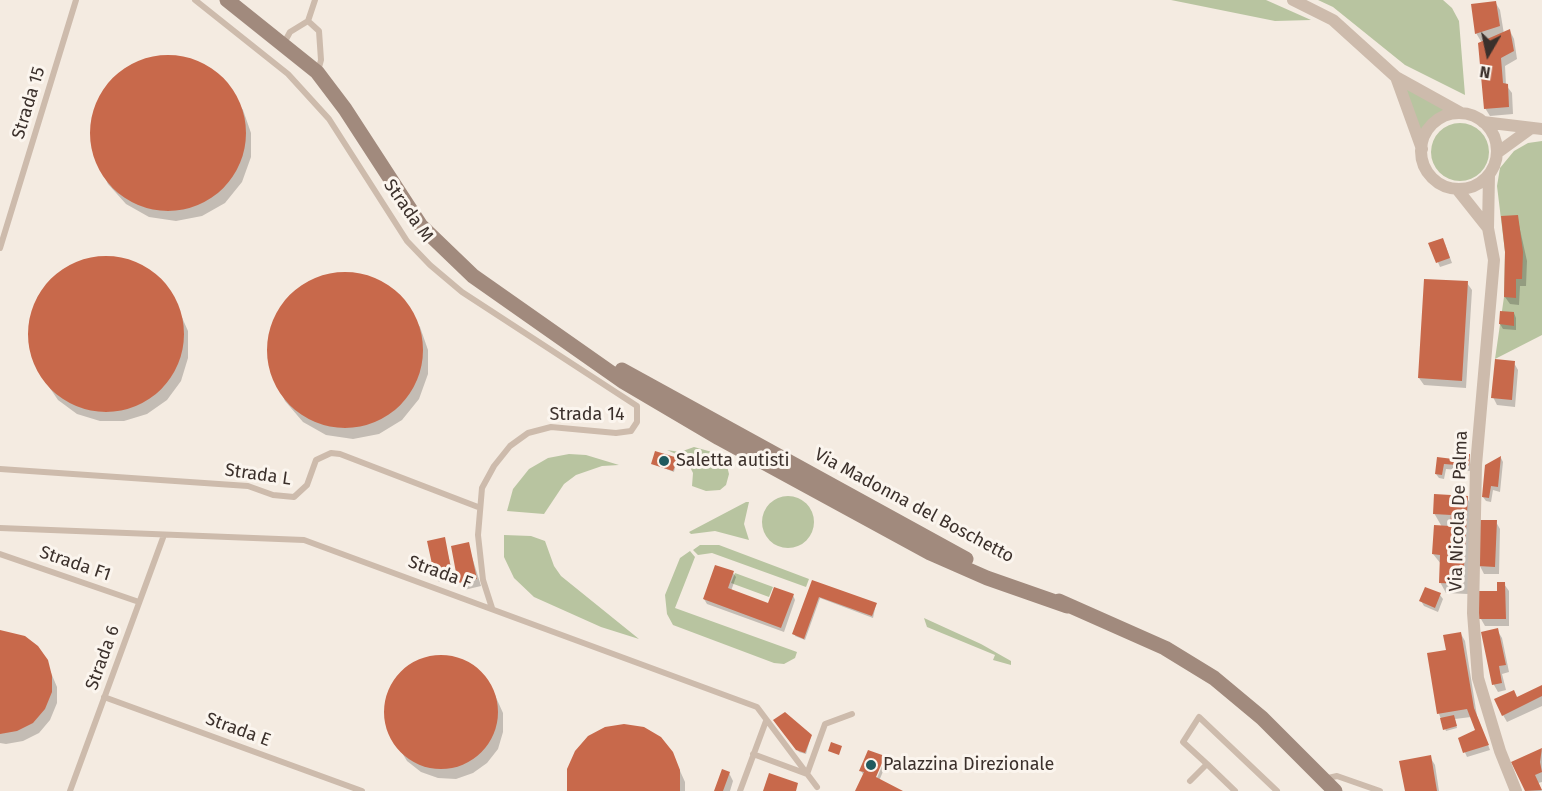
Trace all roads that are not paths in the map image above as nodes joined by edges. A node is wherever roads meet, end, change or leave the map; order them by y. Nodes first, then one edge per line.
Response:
1 (76, 0) edge
2 (195, 0) edge
3 (227, 0) edge
4 (315, 0) edge
5 (1293, 0) edge
6 (308, 21) junction
7 (284, 43) junction
8 (317, 72) junction
9 (1396, 77) junction
10 (1461, 113) junction
11 (1483, 122) junction
12 (1536, 129) edge
13 (1422, 149) junction
14 (1497, 153) junction
15 (1489, 175) junction
16 (1457, 189) junction
17 (1488, 228) junction
18 (0, 248) edge
19 (631, 400) joint
20 (0, 469) edge
21 (478, 507) junction
22 (0, 528) edge
23 (164, 535) junction
24 (0, 554) edge
25 (140, 602) junction
26 (492, 608) junction
27 (104, 697) junction
28 (852, 714) dead end
29 (766, 721) junction
30 (753, 754) junction
31 (1207, 764) junction
32 (807, 774) junction
33 (1323, 779) junction
34 (1190, 781) dead end
35 (336, 782) junction
36 (817, 787) dead end
37 (70, 791) edge
38 (333, 791) edge
39 (362, 791) edge
40 (740, 791) edge
41 (1235, 791) edge
42 (1277, 791) edge
43 (1335, 791) edge
44 (1380, 791) edge
45 (1516, 791) edge

1 - 18 lane, Strada 15
2 - 19 lane, Strada M
3 - 7 main road, Via Madonna del Boschetto
4 - 6 lane
5 - 9 street
6 - 7 lane
6 - 8 lane
7 - 8 main road, Via Madonna del Boschetto
8 - 33 main road, Via Madonna del Boschetto
9 - 10 street
9 - 13 street
10 - 11 street
10 - 13 street
11 - 12 street
11 - 14 street
12 - 14 street
13 - 16 street
14 - 15 street
15 - 16 street
15 - 17 street, Via Nicola De Palma
16 - 17 street, Via Nicola De Palma
17 - 45 street, Via Nicola De Palma
19 - 21 lane, Strada 14
20 - 21 lane, Strada L
21 - 26 lane
22 - 23 lane, Strada F
23 - 25 lane, Strada 6
23 - 26 lane, Strada F
24 - 25 lane, Strada F1
25 - 27 lane, Strada 6
26 - 29 lane, Strada F
27 - 35 lane, Strada E
27 - 37 lane, Strada 6
28 - 32 lane
29 - 30 lane
29 - 32 lane, Strada F
30 - 32 lane
30 - 40 lane
31 - 34 lane
31 - 41 lane
31 - 42 lane
32 - 36 lane, Strada F
33 - 43 main road, Via Madonna del Boschetto
33 - 44 lane
35 - 38 lane
35 - 39 lane, Strada E

